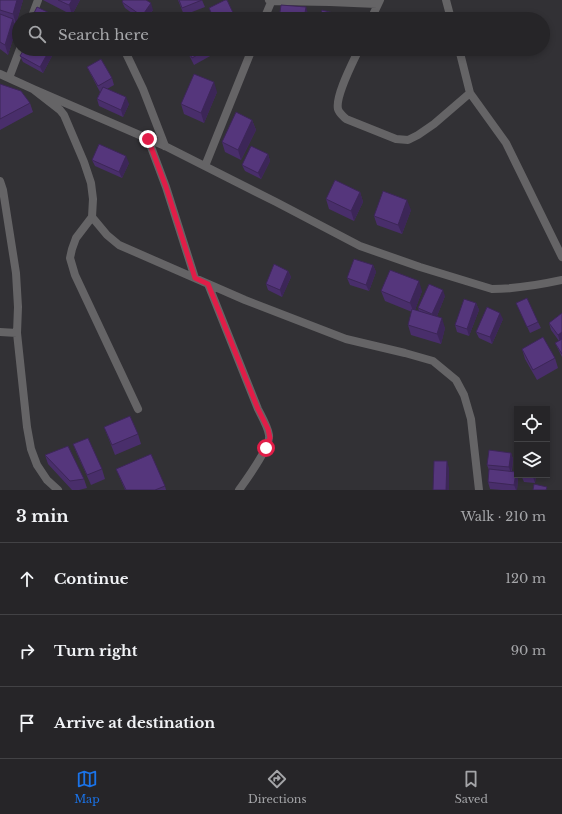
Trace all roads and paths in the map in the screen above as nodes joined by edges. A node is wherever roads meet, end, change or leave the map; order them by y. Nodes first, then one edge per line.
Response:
1 (38, 0) edge
2 (271, 0) edge
3 (446, 0) edge
4 (378, 2) edge
5 (34, 12) edge
6 (267, 12) edge
7 (374, 12) edge
8 (449, 12) edge
9 (15, 56) edge
10 (127, 56) edge
11 (249, 56) edge
12 (356, 56) edge
13 (461, 56) edge
14 (3, 75) edge
15 (33, 89) junction
16 (470, 93) junction
17 (148, 139) junction
18 (165, 146) junction
19 (205, 166) junction
20 (0, 181) edge
21 (92, 217) junction
22 (562, 257) edge
23 (195, 278) junction
24 (562, 280) edge
25 (208, 284) junction
26 (0, 332) edge
27 (17, 333) junction
28 (138, 409) dead end
29 (57, 490) edge
30 (239, 490) edge
31 (479, 490) edge

1 - 5 street
2 - 4 street
2 - 6 street
3 - 8 street
4 - 7 street
9 - 14 street
10 - 18 street
11 - 19 street
12 - 16 street
13 - 16 street
14 - 15 street
15 - 17 street
15 - 21 street
16 - 22 street
17 - 18 street
17 - 23 street
18 - 19 street
19 - 24 street
20 - 27 street
21 - 23 street
21 - 28 street
23 - 25 street
25 - 30 street
25 - 31 street
26 - 27 street
27 - 29 street

